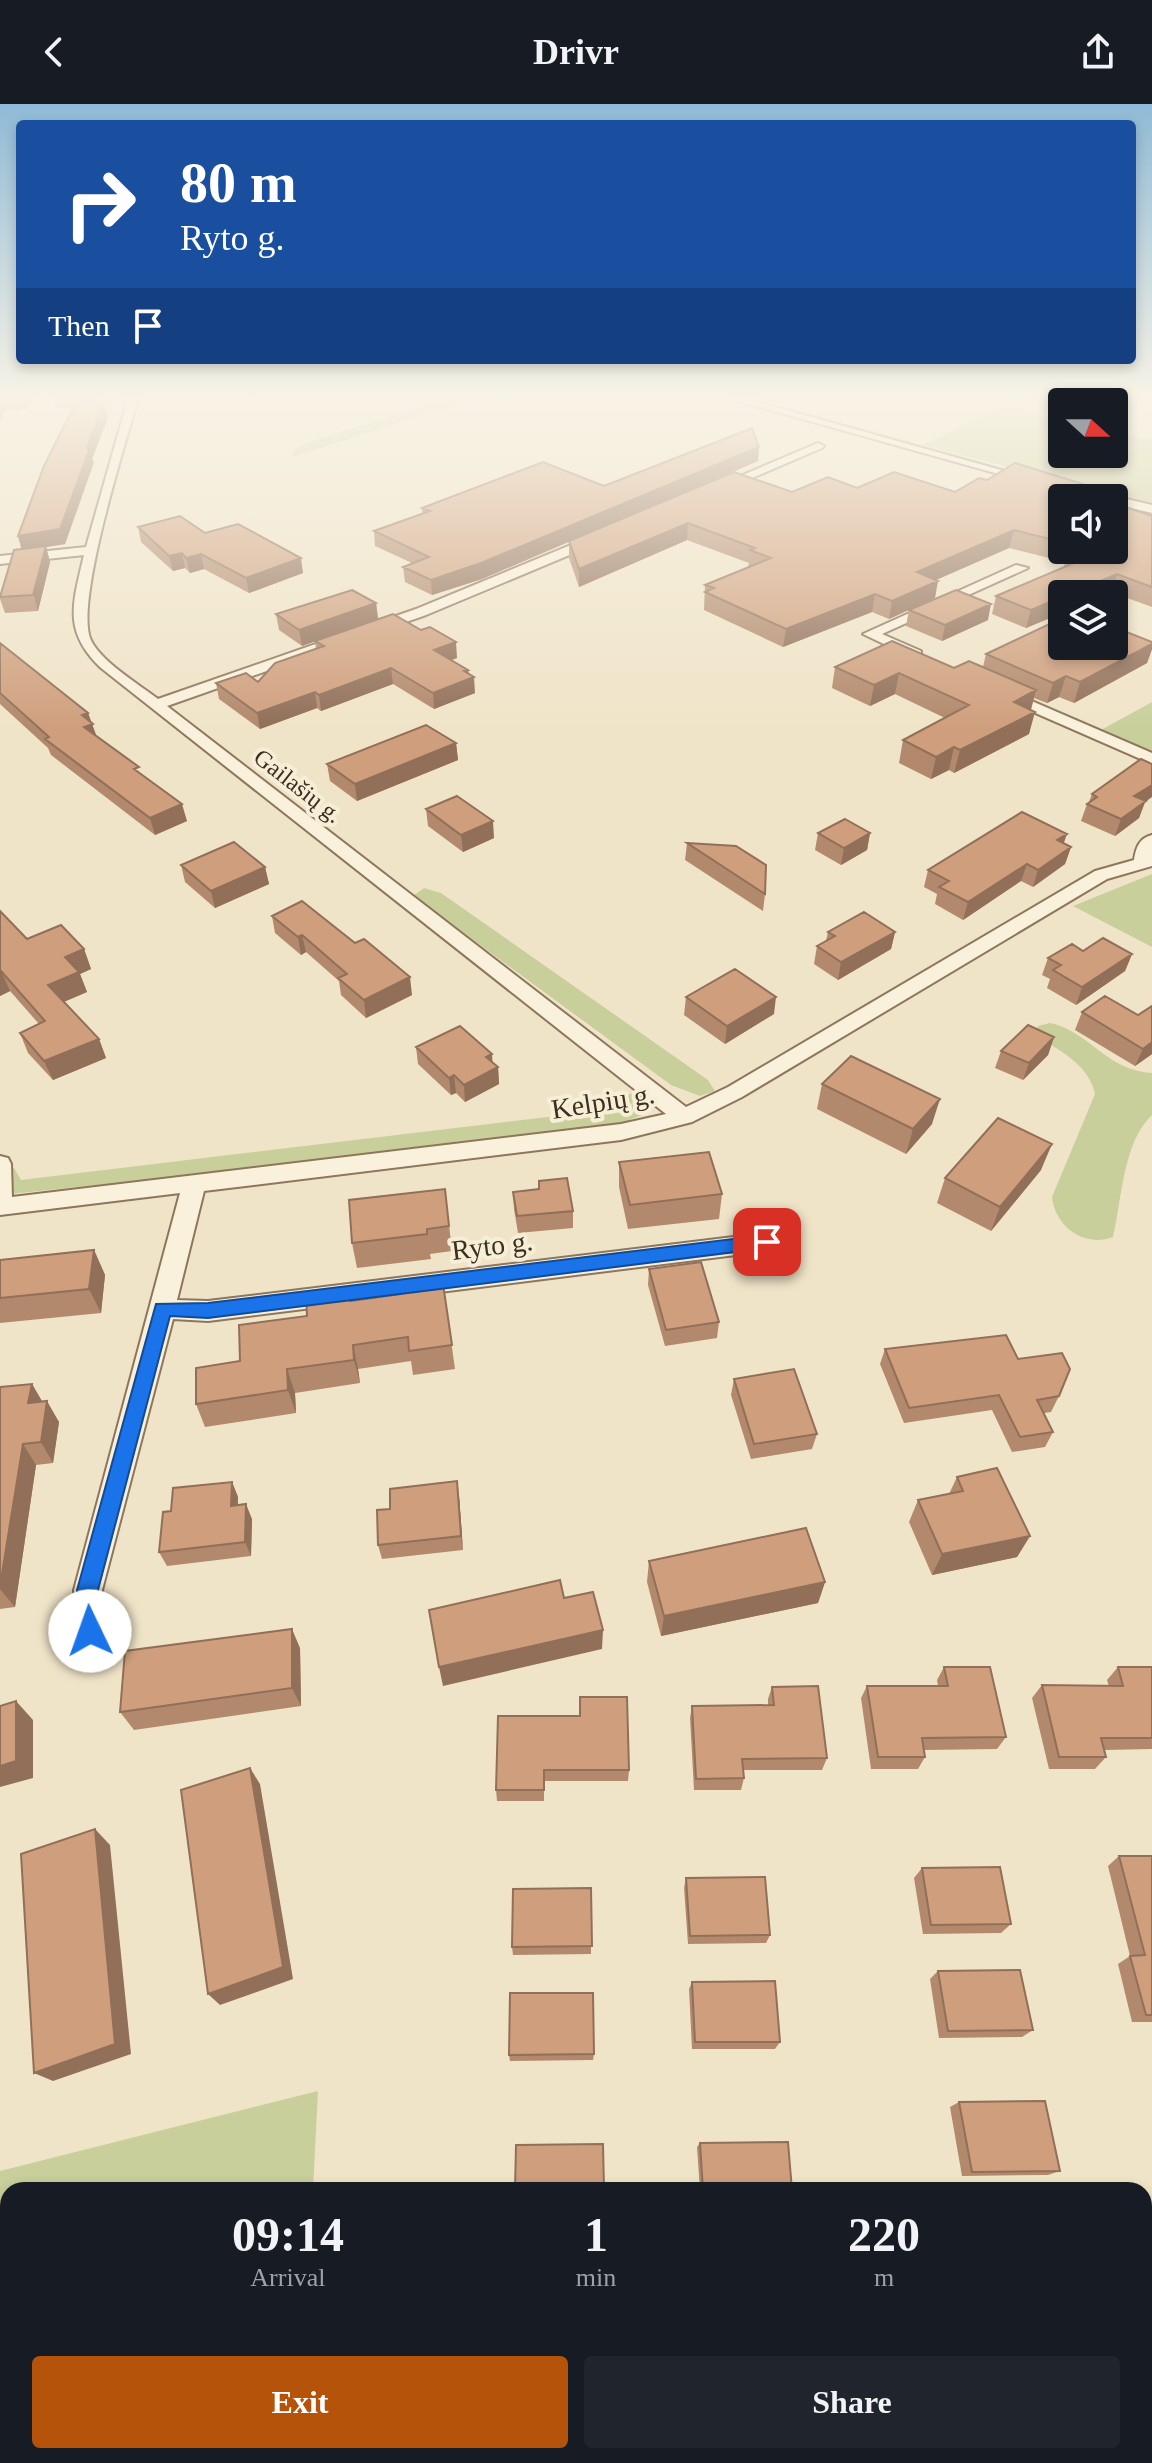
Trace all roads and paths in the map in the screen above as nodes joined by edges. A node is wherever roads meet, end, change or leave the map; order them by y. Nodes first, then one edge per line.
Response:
1 (103, 509) edge
2 (612, 532) edge
3 (92, 550) junction
4 (0, 560) edge
5 (1021, 568) dead end
6 (927, 659) edge
7 (995, 690) edge
8 (156, 705) junction
9 (1152, 759) edge
10 (1152, 840) edge
11 (1148, 861) edge
12 (684, 1117) junction
13 (0, 1164) edge
14 (194, 1184) junction
15 (1, 1207) edge
16 (767, 1242) dead end
17 (163, 1309) junction
18 (90, 1631) dead end

1 - 3 street, Gailašių g.
2 - 8 street
3 - 4 street
3 - 8 street, Gailašių g.
5 - 6 street
7 - 9 street
8 - 12 street, Gailašių g.
10 - 11 street
11 - 12 street, Kelpių g.
12 - 14 street, Kelpių g.
13 - 15 street
14 - 15 street, Kelpių g.
14 - 17 street
16 - 17 street, Ryto g.
17 - 18 street

